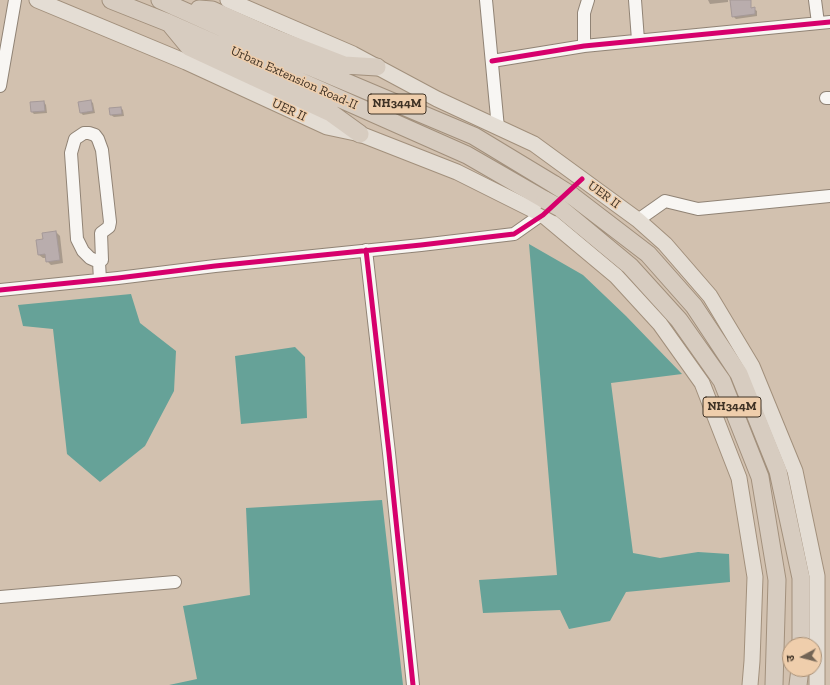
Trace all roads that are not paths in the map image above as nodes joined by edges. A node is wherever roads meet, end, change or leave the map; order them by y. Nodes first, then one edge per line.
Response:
1 (15, 0) edge
2 (37, 0) edge
3 (111, 0) edge
4 (228, 0) edge
5 (486, 0) edge
6 (588, 0) edge
7 (635, 0) edge
8 (816, 0) edge
9 (167, 3) edge
10 (169, 23) junction
11 (824, 23) edge
12 (638, 40) junction
13 (584, 46) junction
14 (492, 61) junction
15 (377, 67) junction
16 (0, 86) edge
17 (498, 128) junction
18 (360, 134) junction
19 (582, 179) junction
20 (565, 191) junction
21 (830, 196) edge
22 (550, 207) junction
23 (638, 220) junction
24 (366, 250) junction
25 (99, 262) junction
26 (100, 280) junction
27 (0, 290) edge
28 (175, 582) dead end
29 (0, 597) edge
30 (801, 637) edge
31 (413, 685) edge
32 (750, 685) edge
33 (774, 685) edge
34 (817, 685) edge

1 - 16 street
2 - 18 main road, UER II
3 - 10 highway, Urban Extension Road-II / NH344M
4 - 15 main road, UER II
5 - 14 street
6 - 13 street
7 - 12 street
8 - 11 street
9 - 15 highway
9 - 20 highway, Urban Extension Road-II / NH344M
10 - 18 highway
10 - 22 highway, Urban Extension Road-II / NH344M
11 - 12 street
12 - 13 street
13 - 14 street
14 - 17 street
15 - 17 main road, UER II
17 - 19 main road, UER II
18 - 22 main road, UER II
19 - 20 street
19 - 23 main road, UER II
20 - 22 street
20 - 30 highway, Urban Extension Road-II / NH344M
21 - 23 street
22 - 24 street
22 - 32 main road, UER II
22 - 33 highway, Urban Extension Road-II / NH344M
23 - 34 main road, UER II
24 - 26 street
24 - 31 street
25 - 25 street
25 - 26 street
26 - 27 street
28 - 29 street

